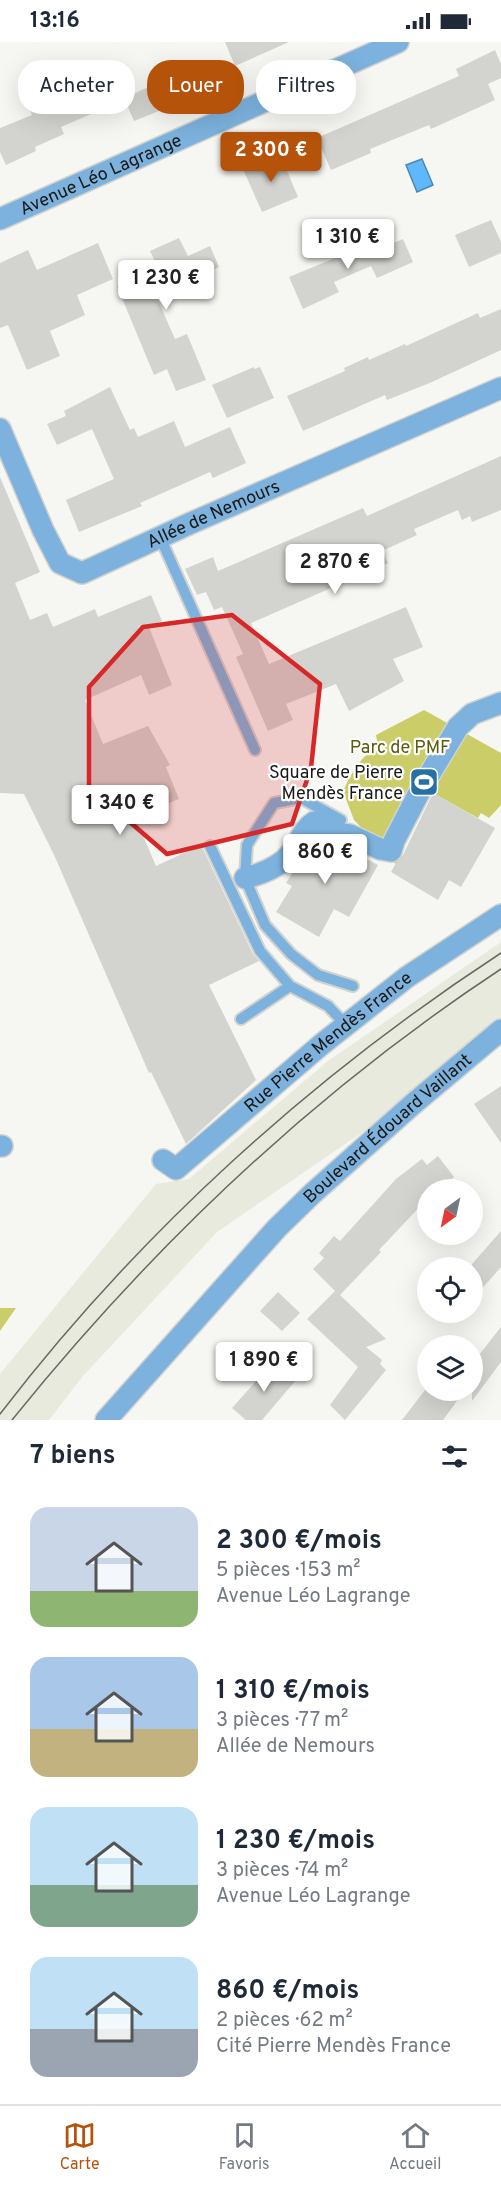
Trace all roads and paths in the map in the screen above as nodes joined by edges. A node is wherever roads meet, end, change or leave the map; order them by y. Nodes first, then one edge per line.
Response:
1 (398, 42) edge
2 (0, 219) edge
3 (501, 388) edge
4 (0, 429) edge
5 (160, 537) junction
6 (501, 703) edge
7 (255, 750) dead end
8 (341, 820) dead end
9 (210, 846) dead end
10 (245, 878) junction
11 (501, 915) edge
12 (290, 986) junction
13 (353, 986) dead end
14 (241, 1019) dead end
15 (346, 1025) junction
16 (501, 1030) edge
17 (163, 1160) dead end
18 (106, 1420) edge

1 - 2 street, Avenue Léo Lagrange
3 - 5 street, Allée de Nemours
4 - 5 street, Allée de Nemours
5 - 7 lane
6 - 10 street
8 - 10 lane
9 - 12 lane
10 - 13 lane
11 - 15 street, Rue Pierre Mendès France
12 - 14 lane
12 - 15 lane
15 - 17 street, Rue Pierre Mendès France
16 - 18 street, Boulevard Édouard Vaillant

